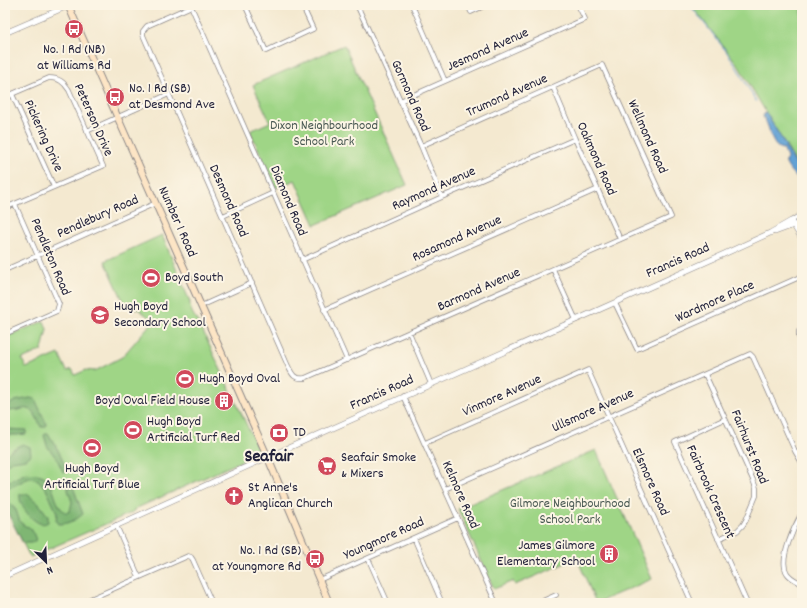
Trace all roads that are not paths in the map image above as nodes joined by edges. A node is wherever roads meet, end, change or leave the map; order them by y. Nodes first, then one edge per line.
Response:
1 (69, 5) edge
2 (245, 5) edge
3 (302, 5) edge
4 (357, 5) edge
5 (412, 5) edge
6 (468, 5) edge
7 (486, 5) edge
8 (578, 5) edge
9 (192, 6) edge
10 (5, 33) edge
11 (602, 65) joint
12 (445, 81) junction
13 (553, 87) junction
14 (12, 94) junction
15 (169, 94) junction
16 (5, 97) edge
17 (400, 101) junction
18 (118, 116) junction
19 (87, 130) junction
20 (575, 139) junction
21 (421, 146) junction
22 (54, 187) junction
23 (598, 189) junction
24 (273, 193) junction
25 (442, 197) junction
26 (156, 203) junction
27 (15, 204) junction
28 (5, 208) edge
29 (802, 214) edge
30 (223, 216) junction
31 (671, 217) joint
32 (802, 222) edge
33 (793, 223) junction
34 (620, 239) junction
35 (802, 239) edge
36 (39, 256) junction
37 (302, 260) junction
38 (553, 269) junction
39 (5, 270) edge
40 (802, 276) edge
41 (252, 283) junction
42 (615, 303) junction
43 (201, 306) junction
44 (324, 310) junction
45 (576, 320) junction
46 (802, 330) edge
47 (409, 332) junction
48 (5, 334) edge
49 (802, 344) edge
50 (347, 360) junction
51 (588, 370) joint
52 (705, 374) junction
53 (296, 378) joint
54 (431, 384) junction
55 (403, 396) junction
56 (609, 416) junction
57 (726, 419) junction
58 (425, 443) junction
59 (268, 456) junction
60 (802, 463) edge
61 (445, 489) junction
62 (802, 513) edge
63 (458, 518) junction
64 (116, 525) junction
65 (414, 538) junction
66 (718, 539) junction
67 (368, 558) junction
68 (5, 575) edge
69 (139, 577) junction
70 (319, 580) junction
71 (802, 584) edge
72 (556, 595) dead end
73 (81, 603) edge
74 (212, 603) edge
75 (329, 603) edge
76 (388, 603) edge
77 (442, 603) edge
78 (496, 603) edge
79 (538, 603) edge
80 (692, 603) edge
81 (747, 603) edge

1 - 10 street
1 - 18 main road, Number 1 Road
2 - 3 street
4 - 17 street, Gormond Road
5 - 12 street
6 - 7 street
8 - 12 street, Jesmond Avenue
9 - 15 street, Desmond Road
9 - 24 street, Diamond Road
11 - 13 street, Trumond Avenue
11 - 31 street, Wellmond Road
12 - 17 street, Jesmond Avenue
13 - 20 street, Oakmond Road
13 - 21 street, Trumond Avenue
14 - 16 street
14 - 19 street, Peterson Drive
14 - 22 street, Pickering Drive
15 - 18 street
15 - 30 street, Desmond Road
17 - 21 street, Gormond Road
18 - 19 street
18 - 26 main road, Number 1 Road
19 - 22 street, Peterson Drive
20 - 23 street, Oakmond Road
20 - 25 street, Raymond Avenue
21 - 25 street, Gormond Road
22 - 27 street, Peterson Drive
23 - 34 street, Oakmond Road
23 - 44 street, Rosamond Avenue
24 - 30 street
24 - 37 street, Diamond Road
25 - 37 street, Raymond Avenue
26 - 36 street, Pendlebury Road
26 - 43 main road, Number 1 Road
27 - 28 street, Peterson Drive
27 - 36 street, Pendleton Road
29 - 33 street, Francis Road
30 - 41 street, Desmond Road
31 - 34 street, Barmond Avenue
32 - 33 street, Francis Road
33 - 35 street
33 - 42 street, Francis Road
34 - 38 street, Barmond Avenue
36 - 39 street, Pendlebury Road
36 - 48 street, Pendleton Road
37 - 44 street, Diamond Road
38 - 45 street
38 - 47 street, Barmond Avenue
40 - 42 street, Wardmore Place
41 - 43 street
41 - 53 street, Desmond Road
42 - 45 street, Francis Road
43 - 59 main road, Number 1 Road
44 - 50 street, Diamond Road
45 - 54 street, Francis Road
46 - 49 street
47 - 50 street, Barmond Avenue
47 - 54 street
50 - 53 street, Barmond Avenue
51 - 56 street, Elsmore Road
51 - 58 street, Vinmore Avenue
52 - 56 street, Ullsmore Avenue
52 - 57 street, Fairhurst Road
52 - 60 street, Ullsmore Avenue
54 - 55 street, Francis Road
55 - 58 street, Kelmore Road
55 - 59 street, Francis Road
56 - 61 street, Ullsmore Avenue
56 - 80 street, Elsmore Road
57 - 66 street, Fairhurst Road
57 - 66 street, Fairbrook Crescent
58 - 61 street, Kelmore Road
59 - 64 street, Francis Road
59 - 70 main road, Number 1 Road
61 - 63 street, Kelmore Road
62 - 71 street
63 - 65 street, Youngmore Road
63 - 78 street, Kelmore Road
64 - 68 street, Francis Road
64 - 69 street
65 - 67 street, Youngmore Road
65 - 77 street
66 - 81 street, Fairbrook Crescent
67 - 70 street, Youngmore Road
67 - 76 street
69 - 73 street
69 - 74 street
70 - 75 main road, Number 1 Road
72 - 79 street

